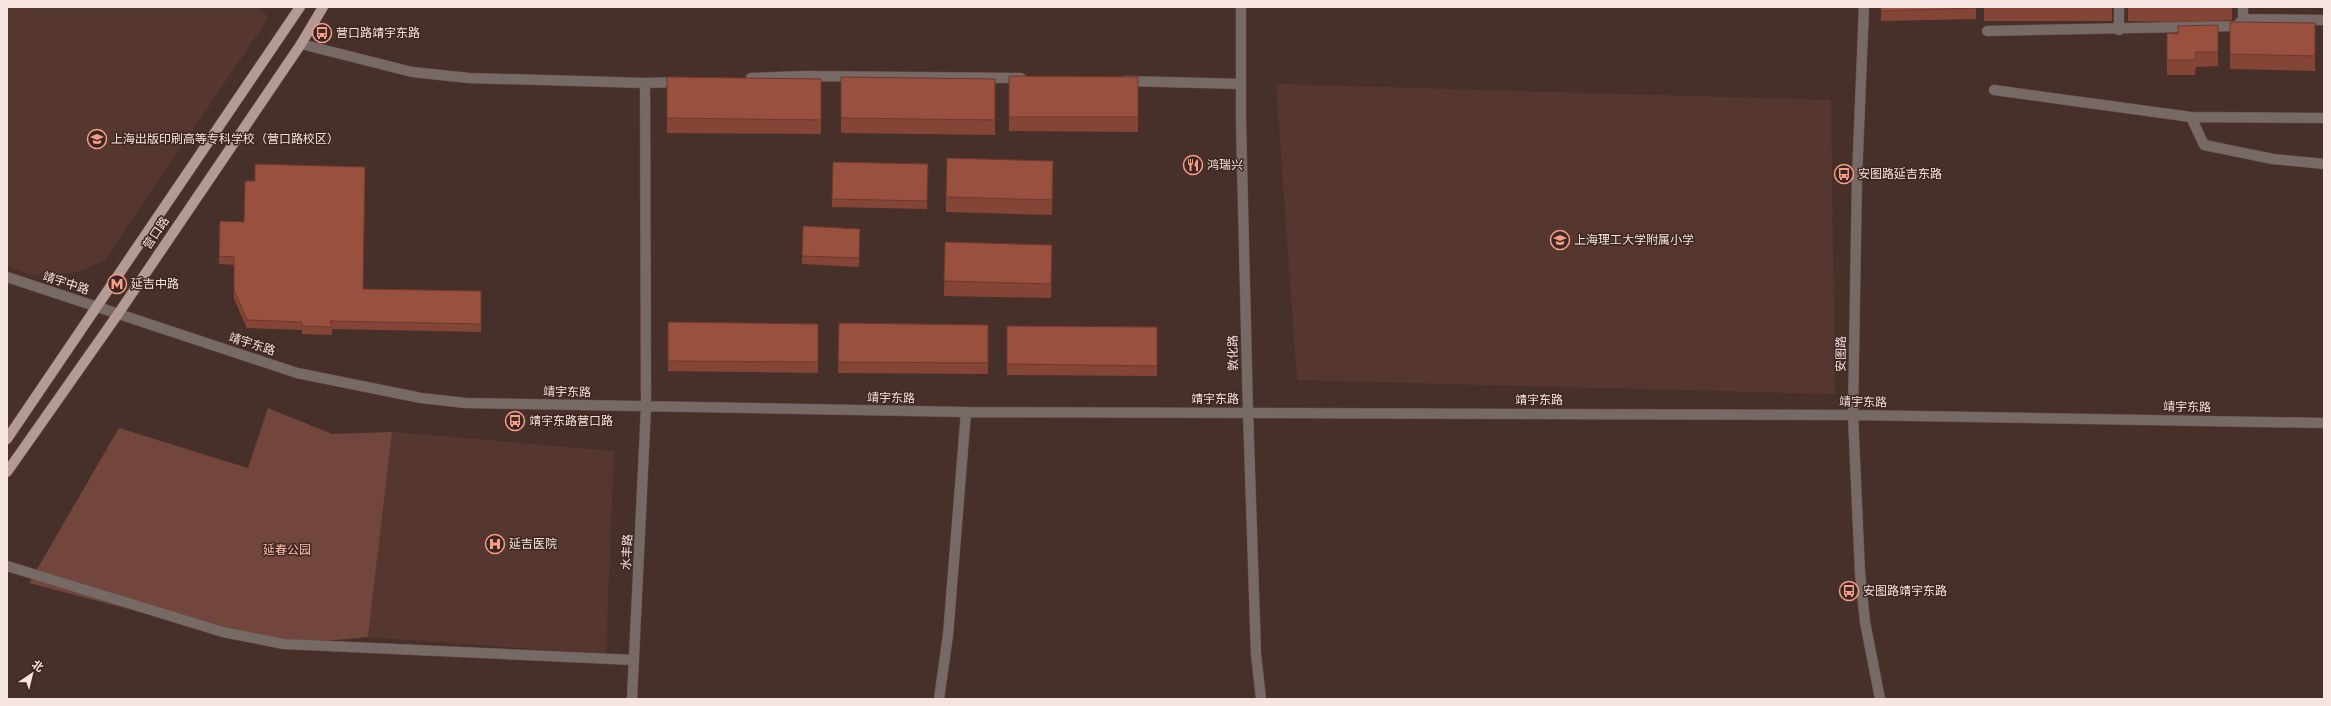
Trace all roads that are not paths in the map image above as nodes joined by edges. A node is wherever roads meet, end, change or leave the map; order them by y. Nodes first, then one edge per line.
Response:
1 (300, 7) edge
2 (323, 7) edge
3 (1241, 7) edge
4 (1864, 7) edge
5 (2119, 7) edge
6 (2243, 7) edge
7 (2243, 19) junction
8 (2324, 20) edge
9 (2119, 30) junction
10 (1987, 31) dead end
11 (301, 44) junction
12 (738, 79) edge
13 (1031, 79) edge
14 (691, 81) edge
15 (1116, 81) edge
16 (645, 83) junction
17 (1241, 84) junction
18 (1994, 90) dead end
19 (2191, 117) junction
20 (2324, 118) edge
21 (2324, 164) edge
22 (7, 277) edge
23 (97, 306) junction
24 (118, 314) junction
25 (646, 407) junction
26 (966, 412) junction
27 (1248, 412) junction
28 (1853, 415) junction
29 (2324, 423) edge
30 (7, 439) edge
31 (7, 472) edge
32 (7, 566) edge
33 (634, 660) junction
34 (632, 699) edge
35 (939, 699) edge
36 (1261, 699) edge
37 (1880, 699) edge

1 - 23 main road, 营口路
2 - 11 main road, 营口路
3 - 17 street, 敦化路
4 - 28 street, 安图路
5 - 9 street
6 - 7 street
7 - 8 street
7 - 9 street
9 - 10 street
11 - 16 street
11 - 24 main road, 营口路
12 - 13 street
14 - 16 street
15 - 17 street
16 - 25 street, 水丰路
17 - 27 street, 敦化路
18 - 19 street
19 - 20 street
19 - 21 street
22 - 23 street, 靖宇中路
23 - 24 street, 靖宇中路
23 - 30 main road, 营口路
24 - 25 street, 靖宇东路
24 - 31 main road, 营口路
25 - 26 street, 靖宇东路
25 - 33 street, 水丰路
26 - 27 street, 靖宇东路
26 - 35 street
27 - 28 street, 靖宇东路
27 - 36 street, 敦化路
28 - 29 street, 靖宇东路
28 - 37 street, 安图路
32 - 33 street
33 - 34 street, 水丰路

